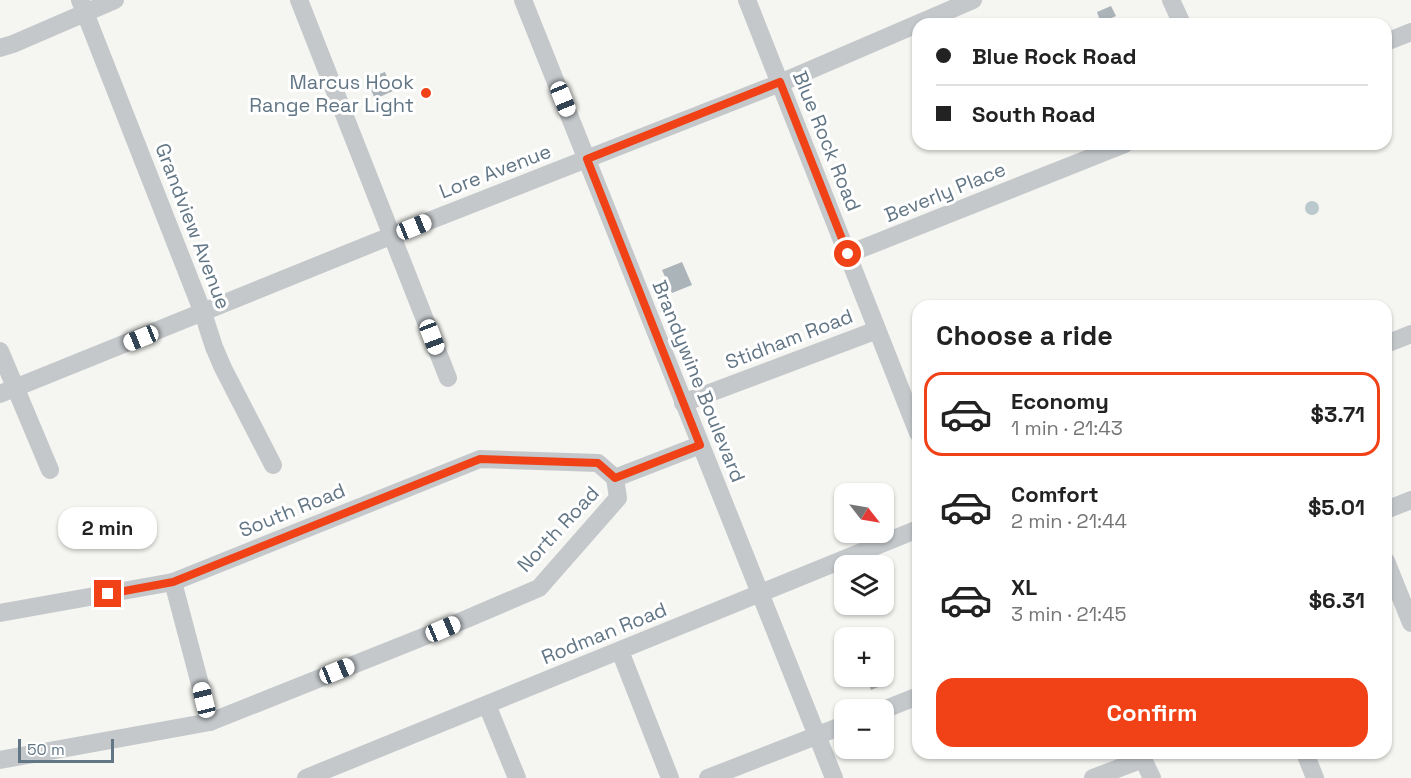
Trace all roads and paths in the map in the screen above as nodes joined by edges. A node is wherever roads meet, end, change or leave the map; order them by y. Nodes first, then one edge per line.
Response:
1 (115, 0) edge
2 (299, 0) edge
3 (523, 0) edge
4 (747, 0) edge
5 (972, 0) edge
6 (1172, 0) edge
7 (82, 7) edge
8 (930, 18) edge
9 (1180, 18) edge
10 (912, 26) edge
11 (1411, 32) edge
12 (1392, 40) edge
13 (0, 48) edge
14 (780, 82) junction
15 (1110, 150) edge
16 (587, 159) junction
17 (393, 235) junction
18 (848, 254) junction
19 (203, 313) junction
20 (877, 330) junction
21 (1411, 334) edge
22 (1392, 342) edge
23 (0, 351) edge
24 (448, 378) dead end
25 (8, 391) edge
26 (683, 403) junction
27 (912, 418) edge
28 (700, 445) junction
29 (598, 463) joint
30 (273, 465) dead end
31 (50, 470) dead end
32 (615, 478) junction
33 (1411, 500) edge
34 (1392, 508) edge
35 (912, 531) edge
36 (1392, 576) edge
37 (173, 582) junction
38 (759, 594) junction
39 (0, 613) edge
40 (1411, 623) edge
41 (620, 651) junction
42 (912, 698) edge
43 (487, 705) junction
44 (894, 706) edge
45 (210, 722) junction
46 (834, 728) edge
47 (817, 735) junction
48 (1134, 759) edge
49 (1142, 759) edge
50 (1307, 759) edge
51 (0, 760) edge
52 (347, 770) edge
53 (306, 778) edge
54 (517, 778) edge
55 (670, 778) edge
56 (708, 778) edge
57 (834, 778) edge
58 (1093, 778) edge
59 (1152, 778) edge
60 (1315, 778) edge

1 - 7 street
2 - 17 street
3 - 16 street, Brandywine Boulevard
4 - 14 street, Blue Rock Road
5 - 8 street, Lore Avenue
6 - 9 street
7 - 13 street
7 - 19 street, Grandview Avenue
10 - 14 street, Lore Avenue
11 - 12 street
14 - 16 street, Lore Avenue
14 - 18 street, Blue Rock Road
15 - 18 street, Beverly Place
16 - 17 street, Lore Avenue
16 - 26 street, Brandywine Boulevard
17 - 19 street, Lore Avenue
17 - 24 street
18 - 20 street, Blue Rock Road
19 - 25 street, Lore Avenue
19 - 30 street, Grandview Avenue
20 - 26 street, Stidham Road
20 - 27 street, Blue Rock Road
21 - 22 street
23 - 25 street
25 - 31 street
26 - 28 street, Brandywine Boulevard
28 - 32 street, North Road
28 - 38 street, Brandywine Boulevard
29 - 32 street, North Road
29 - 37 street, South Road
32 - 45 street, North Road
33 - 34 street
35 - 38 street, Rodman Road
36 - 40 street
37 - 39 street, South Road
37 - 45 street
38 - 41 street, Rodman Road
38 - 47 street, Brandywine Boulevard
41 - 43 street, Rodman Road
41 - 55 street
42 - 44 street
43 - 52 street, Rodman Road
43 - 54 street
45 - 51 street, North Road
46 - 47 street
47 - 56 street
47 - 57 street, Brandywine Boulevard
48 - 58 street
49 - 59 street
50 - 60 street
52 - 53 street, Rodman Road

